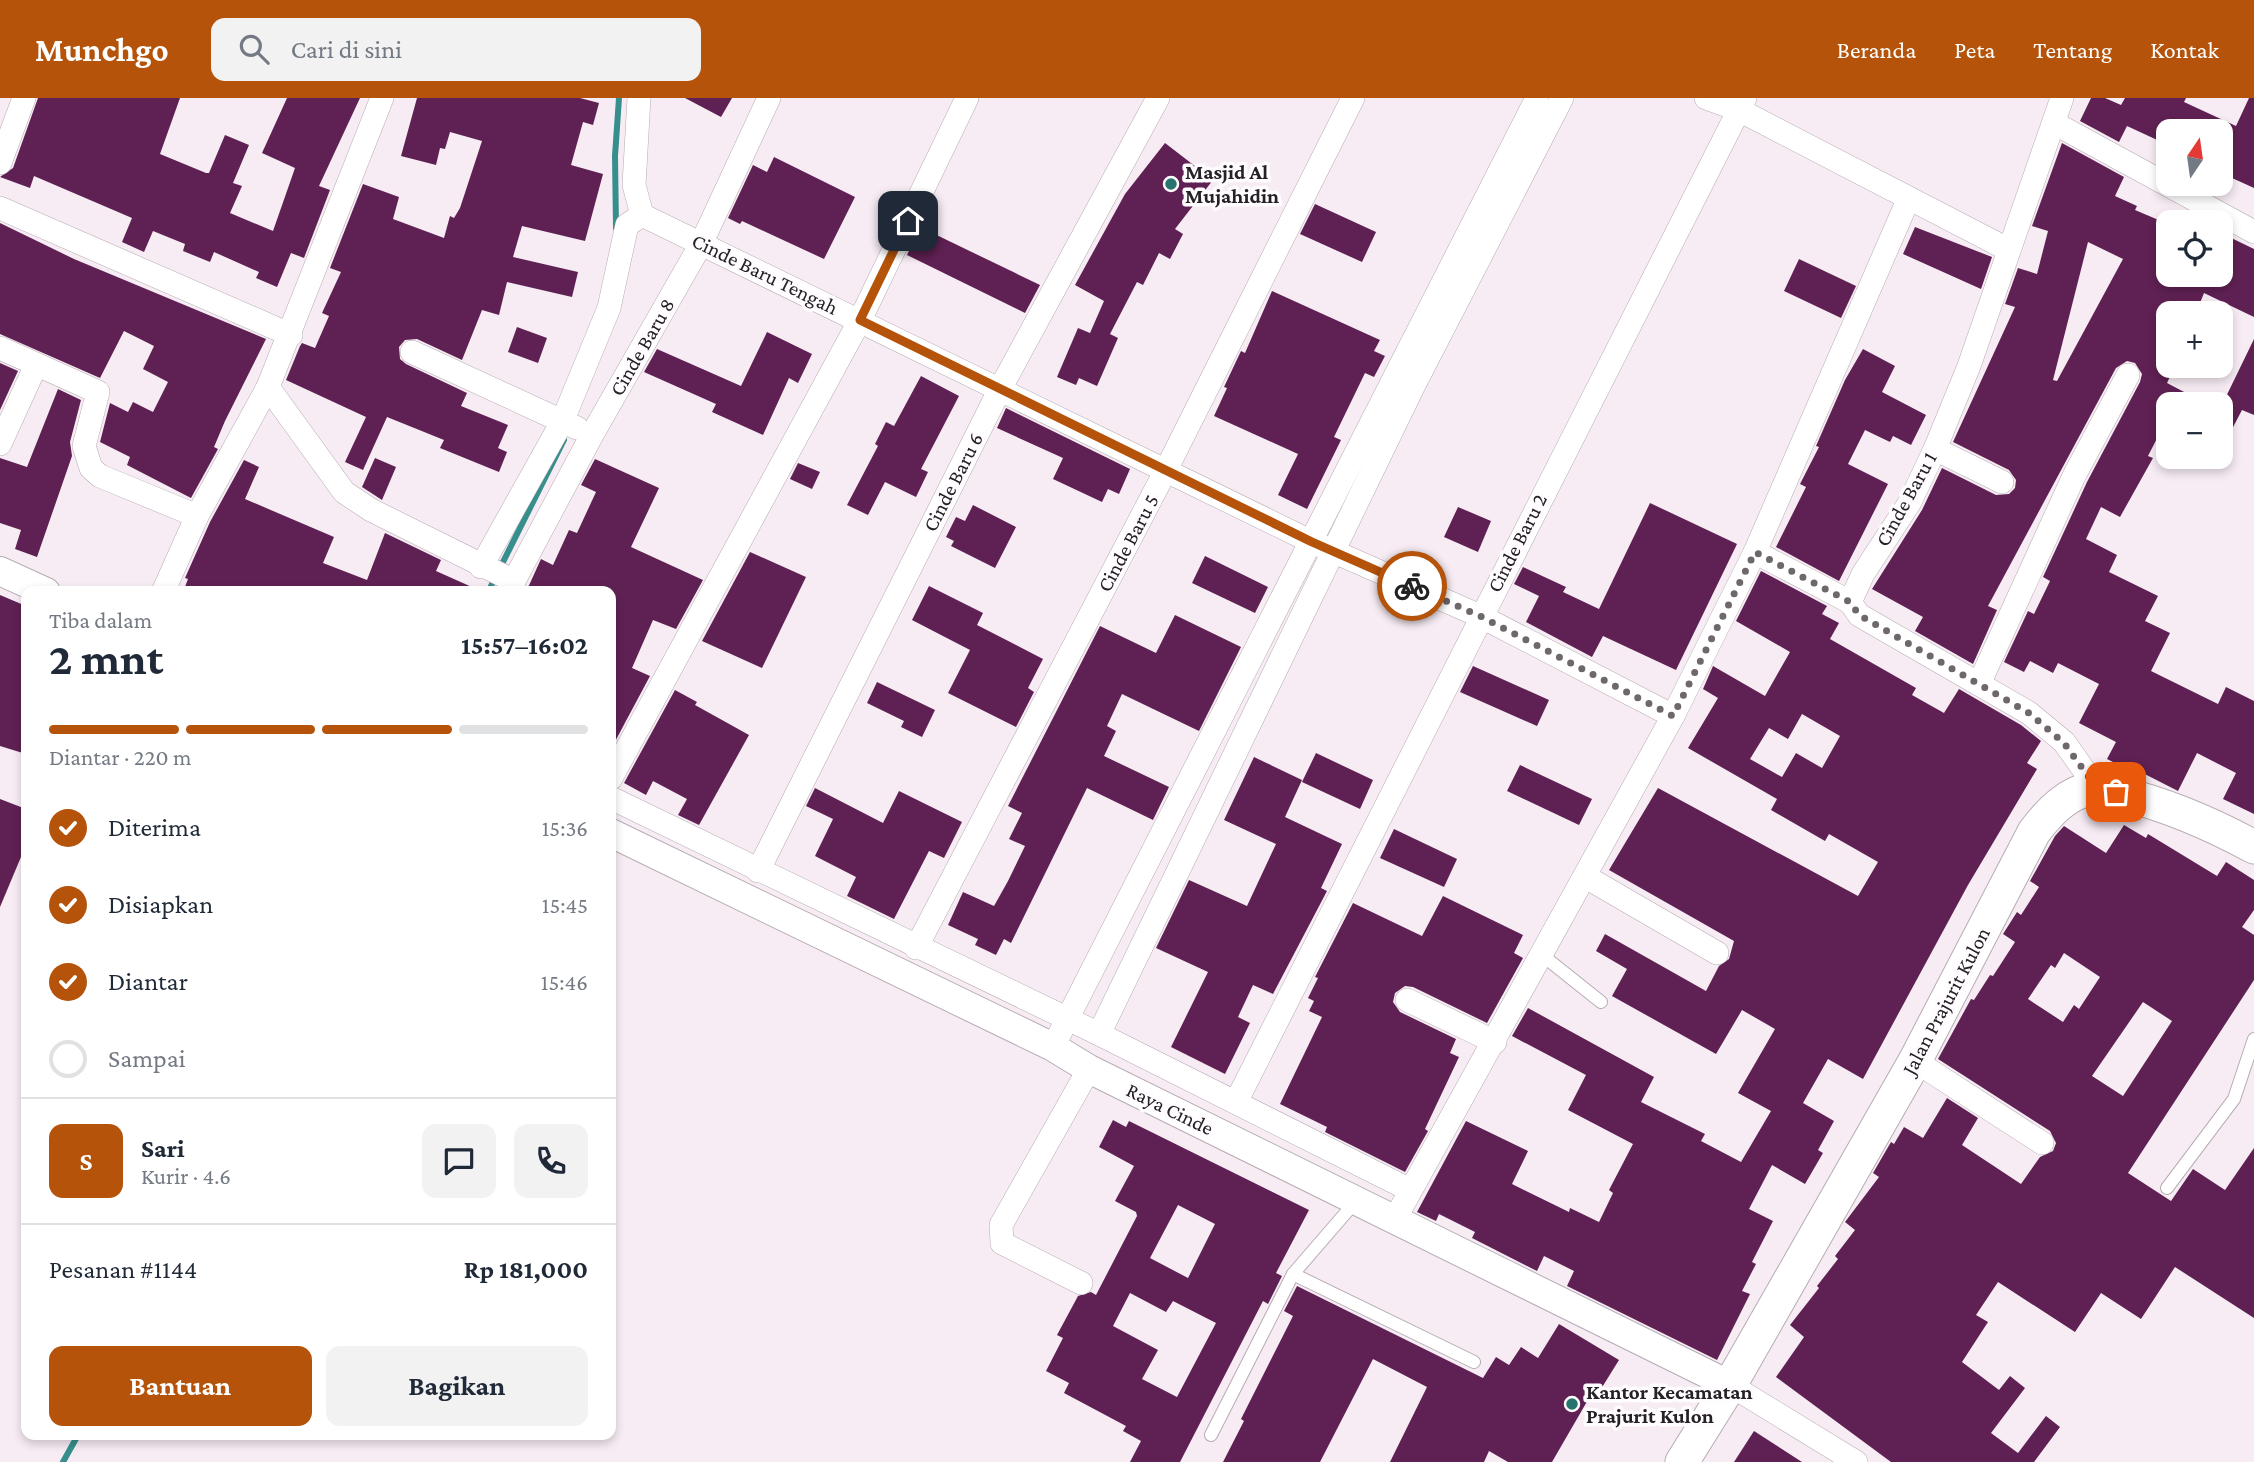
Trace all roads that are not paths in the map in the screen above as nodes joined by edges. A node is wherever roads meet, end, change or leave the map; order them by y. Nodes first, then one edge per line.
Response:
1 (24, 98) edge
2 (382, 98) edge
3 (639, 98) edge
4 (769, 98) edge
5 (967, 98) edge
6 (1158, 98) edge
7 (1353, 98) edge
8 (1536, 98) edge
9 (1562, 98) edge
10 (1706, 98) edge
11 (2062, 98) edge
12 (1742, 104) edge
13 (2053, 123) junction
14 (0, 163) edge
15 (1909, 200) junction
16 (0, 208) edge
17 (642, 215) junction
18 (2254, 232) edge
19 (701, 244) junction
20 (2009, 250) junction
21 (860, 320) junction
22 (291, 335) junction
23 (0, 348) edge
24 (412, 352) dead end
25 (36, 365) junction
26 (2128, 376) dead end
27 (268, 387) junction
28 (1000, 389) junction
29 (576, 427) junction
30 (0, 444) edge
31 (1935, 449) junction
32 (1166, 470) junction
33 (2002, 482) dead end
34 (197, 516) junction
35 (1312, 542) junction
36 (1335, 552) junction
37 (1755, 552) junction
38 (0, 571) edge
39 (499, 577) edge
40 (33, 586) edge
41 (166, 586) edge
42 (1850, 602) junction
43 (1480, 616) junction
44 (1979, 684) junction
45 (1673, 716) junction
46 (616, 769) edge
47 (2096, 787) junction
48 (616, 800) edge
49 (616, 835) edge
50 (2254, 847) edge
51 (758, 871) junction
52 (1586, 877) junction
53 (916, 948) junction
54 (1717, 953) dead end
55 (1542, 955) junction
56 (1407, 1000) dead end
57 (1601, 1002) dead end
58 (1060, 1033) junction
59 (1099, 1034) junction
60 (2254, 1039) edge
61 (1495, 1042) junction
62 (1916, 1061) junction
63 (1089, 1069) junction
64 (1236, 1102) junction
65 (2042, 1143) dead end
66 (2167, 1188) dead end
67 (1410, 1190) junction
68 (1356, 1201) junction
69 (1395, 1219) junction
70 (1293, 1274) junction
71 (1081, 1283) dead end
72 (1474, 1362) dead end
73 (1730, 1385) junction
74 (1211, 1435) dead end
75 (1682, 1462) edge
76 (1856, 1462) edge

1 - 14 street
2 - 22 street
3 - 17 street
4 - 19 street, Cinde Baru 8
5 - 21 street
6 - 28 street, Cinde Baru 6
7 - 32 street, Cinde Baru 5
8 - 35 street
9 - 36 street
10 - 12 street
11 - 13 street, Cinde Baru 1
12 - 15 street
12 - 43 street, Cinde Baru 2
13 - 18 street
13 - 20 street, Cinde Baru 1
15 - 20 street
15 - 37 street
16 - 22 street
17 - 19 street, Cinde Baru Tengah
17 - 29 street
19 - 21 street, Cinde Baru Tengah
19 - 29 street, Cinde Baru 8
20 - 31 street, Cinde Baru 1
21 - 28 street, Cinde Baru Tengah
21 - 46 street
22 - 27 street
23 - 25 street
24 - 29 street
25 - 30 street
25 - 34 street
26 - 44 street
27 - 34 street
27 - 39 street
28 - 32 street, Cinde Baru Tengah
28 - 51 street, Cinde Baru 6
29 - 39 street, Cinde Baru 8
29 - 39 street
31 - 33 street
31 - 42 street, Cinde Baru 1
32 - 35 street, Cinde Baru Tengah
32 - 53 street, Cinde Baru 5
34 - 41 street
35 - 36 street, Cinde Baru Tengah
35 - 58 street
36 - 43 street, Cinde Baru Tengah
36 - 59 street
37 - 42 street
37 - 45 street
38 - 40 street
42 - 44 street
43 - 45 street, Cinde Baru Tengah
43 - 64 street, Cinde Baru 2
44 - 47 street
45 - 52 street
47 - 50 main road
47 - 62 main road, Jalan Prajurit Kulon
48 - 51 street, Raya Cinde
49 - 58 street, Raya Cinde
51 - 53 street, Raya Cinde
52 - 54 street
52 - 55 street
53 - 58 street, Raya Cinde
55 - 57 lane
55 - 61 street
56 - 61 street
58 - 59 street, Raya Cinde
58 - 63 street, Raya Cinde
59 - 64 street, Raya Cinde
60 - 66 lane
61 - 67 street
62 - 65 street
62 - 73 main road, Jalan Prajurit Kulon
63 - 68 street, Raya Cinde
63 - 71 street
64 - 67 street, Raya Cinde
67 - 69 street
68 - 69 street, Raya Cinde
68 - 70 lane
69 - 73 street, Raya Cinde
70 - 72 lane
70 - 74 lane
73 - 75 main road, Jalan Prajurit Kulon
73 - 76 street

